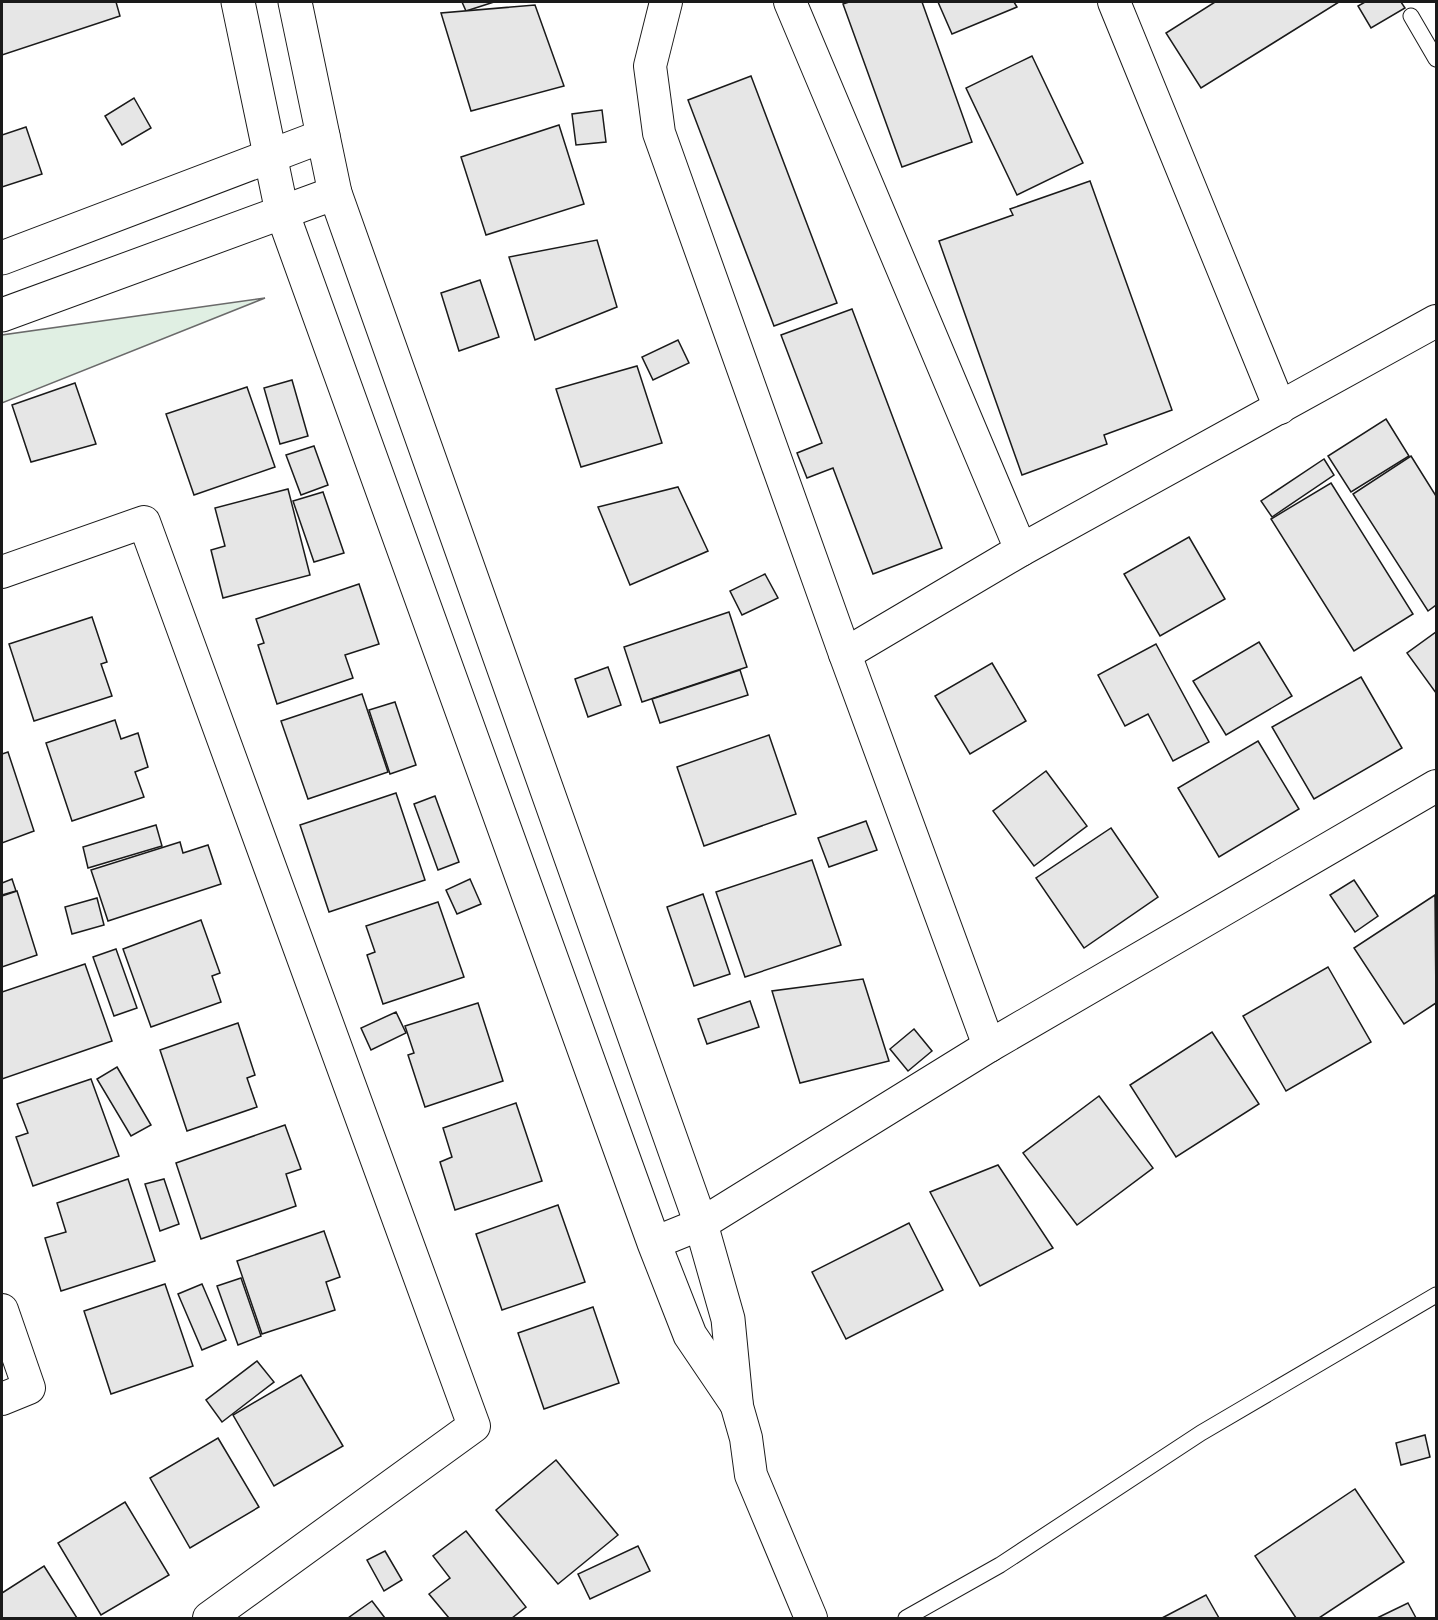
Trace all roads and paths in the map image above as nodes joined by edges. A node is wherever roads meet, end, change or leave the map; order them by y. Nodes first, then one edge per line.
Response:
1 (238, 2) edge
2 (295, 2) edge
3 (666, 2) edge
4 (790, 2) edge
5 (1114, 2) edge
6 (1411, 16) dead end
7 (1437, 59) edge
8 (323, 136) junction
9 (269, 156) junction
10 (335, 193) junction
11 (282, 212) junction
12 (2, 258) edge
13 (2, 315) edge
14 (1437, 321) edge
15 (1280, 408) junction
16 (1021, 550) junction
17 (2, 572) edge
18 (845, 654) junction
19 (1437, 786) edge
20 (989, 1046) junction
21 (701, 1224) junction
22 (654, 1243) junction
23 (1437, 1295) edge
24 (2, 1310) edge
25 (2, 1399) edge
26 (736, 1403) junction
27 (209, 1618) edge
28 (811, 1618) edge
29 (906, 1618) edge

1 - 9 street
2 - 8 street
3 - 18 street
4 - 16 street
5 - 15 street
6 - 7 lane
8 - 9 street
8 - 10 street
9 - 11 street
9 - 12 street
10 - 11 street
10 - 21 street
11 - 13 street
11 - 22 street
14 - 15 street
15 - 16 street
16 - 18 street
17 - 27 street
18 - 20 street
19 - 20 street
20 - 21 street
21 - 22 street
21 - 26 street
22 - 26 street
23 - 29 lane
24 - 25 street
26 - 28 street

